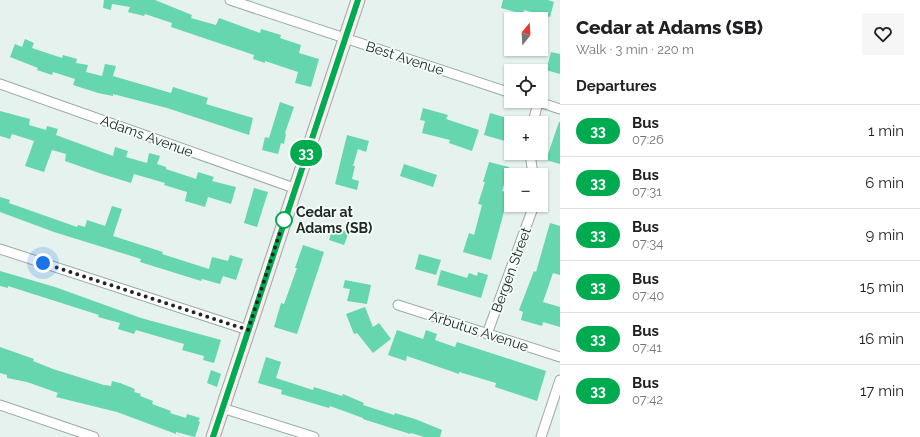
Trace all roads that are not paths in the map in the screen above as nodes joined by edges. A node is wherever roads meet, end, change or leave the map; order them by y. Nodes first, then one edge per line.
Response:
1 (230, 0) edge
2 (358, 0) edge
3 (344, 39) junction
4 (0, 84) edge
5 (504, 91) edge
6 (548, 105) edge
7 (560, 109) edge
8 (294, 188) junction
9 (531, 212) edge
10 (0, 249) edge
11 (398, 305) dead end
12 (248, 330) junction
13 (487, 334) junction
14 (560, 357) edge
15 (560, 380) edge
16 (0, 406) edge
17 (222, 408) junction
18 (94, 437) edge
19 (213, 437) edge
20 (314, 437) edge
21 (541, 437) edge

1 - 3 street, Best Avenue
2 - 3 main road
3 - 5 street, Best Avenue
3 - 8 main road
4 - 8 street, Adams Avenue
6 - 7 street
8 - 12 main road
9 - 13 street, Bergen Street
10 - 12 street
11 - 13 street, Arbutus Avenue
12 - 17 main road
13 - 14 street, Arbutus Avenue
15 - 21 street
16 - 18 street
17 - 19 main road
17 - 20 street

